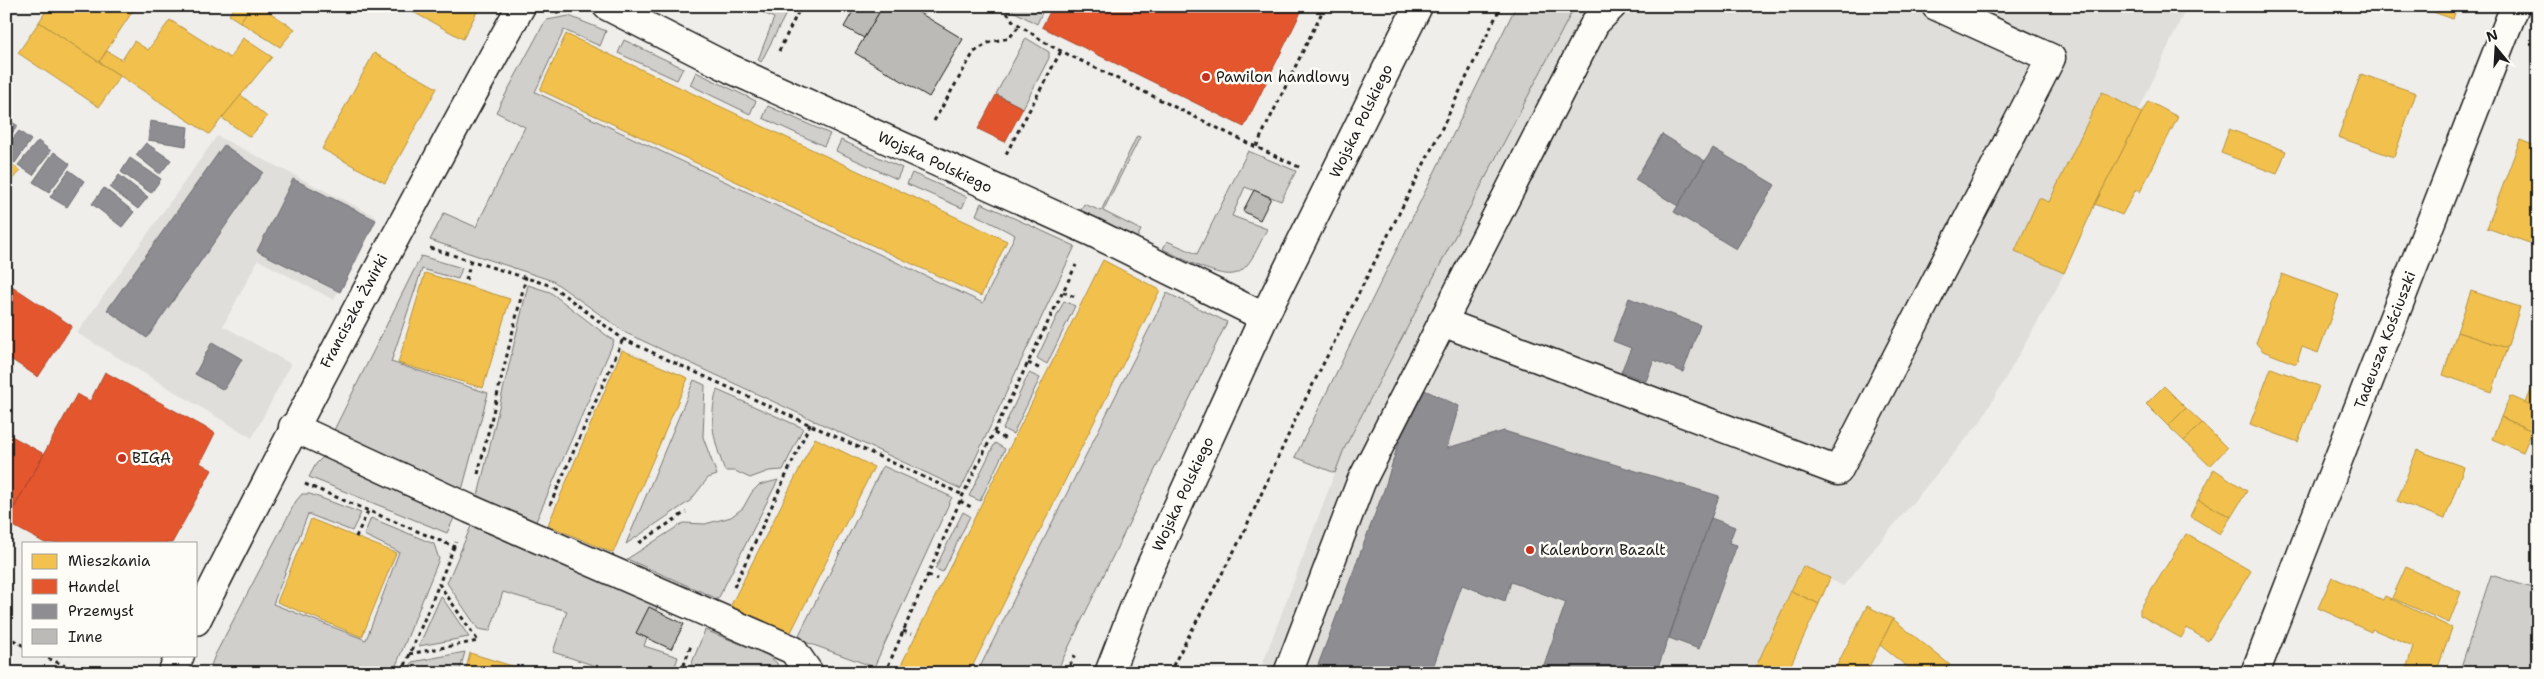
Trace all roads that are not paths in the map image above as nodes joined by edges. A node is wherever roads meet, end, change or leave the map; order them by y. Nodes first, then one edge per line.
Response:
1 (521, 6) edge
2 (607, 6) edge
3 (1418, 6) edge
4 (1612, 6) edge
5 (1936, 6) edge
6 (2515, 6) edge
7 (1264, 317) junction
8 (1442, 322) junction
9 (294, 427) junction
10 (198, 617) edge
11 (180, 656) edge
12 (172, 673) edge
13 (810, 673) edge
14 (1109, 673) edge
15 (1288, 673) edge
16 (2256, 673) edge

1 - 9 street, Franciszka Żwirki
2 - 7 street, Wojska Polskiego
3 - 7 street, Wojska Polskiego
4 - 8 street
5 - 8 street
6 - 16 street, Tadeusza Kościuszki
7 - 14 street, Wojska Polskiego
8 - 15 street
9 - 10 street, Franciszka Żwirki
9 - 13 street
11 - 12 street

